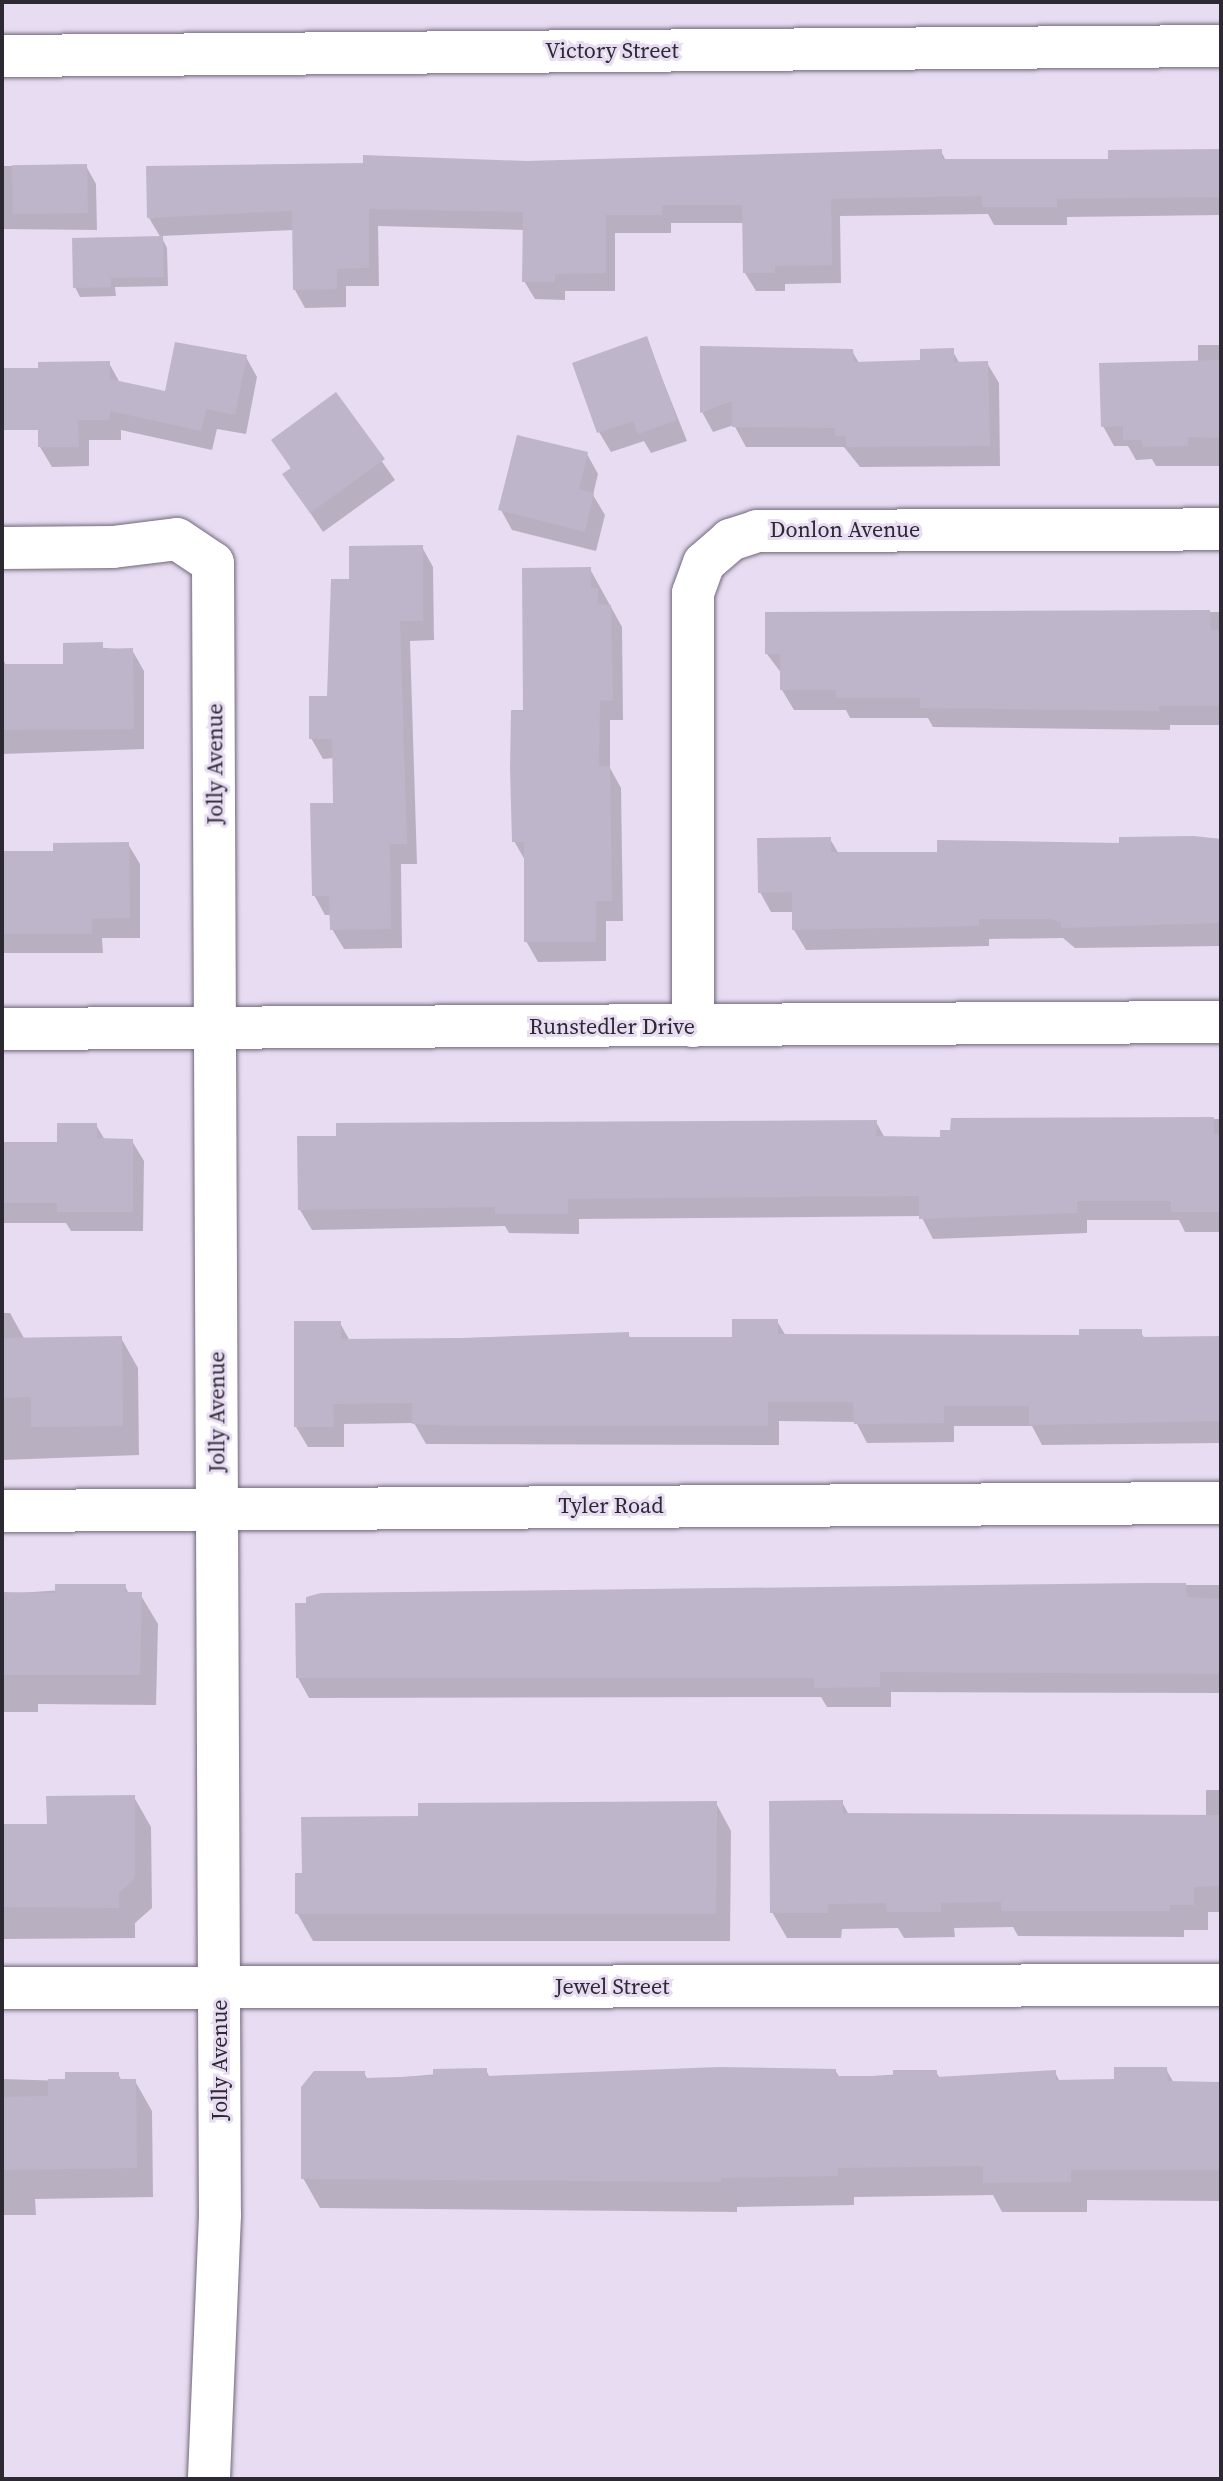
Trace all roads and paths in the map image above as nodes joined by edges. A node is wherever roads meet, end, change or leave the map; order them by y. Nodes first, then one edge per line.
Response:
1 (1221, 46) edge
2 (2, 56) edge
3 (1221, 529) edge
4 (2, 548) edge
5 (1221, 1022) edge
6 (693, 1026) junction
7 (216, 1027) junction
8 (2, 1029) edge
9 (1221, 1503) edge
10 (218, 1508) junction
11 (2, 1511) edge
12 (1221, 1985) edge
13 (2, 1988) edge
14 (220, 1988) junction
15 (209, 2479) edge

1 - 2 street, Victory Street
3 - 6 street, Donlon Avenue
4 - 7 street, Jolly Avenue
5 - 6 street, Runstedler Drive
6 - 7 street, Runstedler Drive
7 - 8 street, Runstedler Drive
7 - 10 street, Jolly Avenue
9 - 10 street, Tyler Road
10 - 11 street, Tyler Road
10 - 14 street, Jolly Avenue
12 - 14 street, Jewel Street
13 - 14 street, Jewel Street
14 - 15 street, Jolly Avenue

